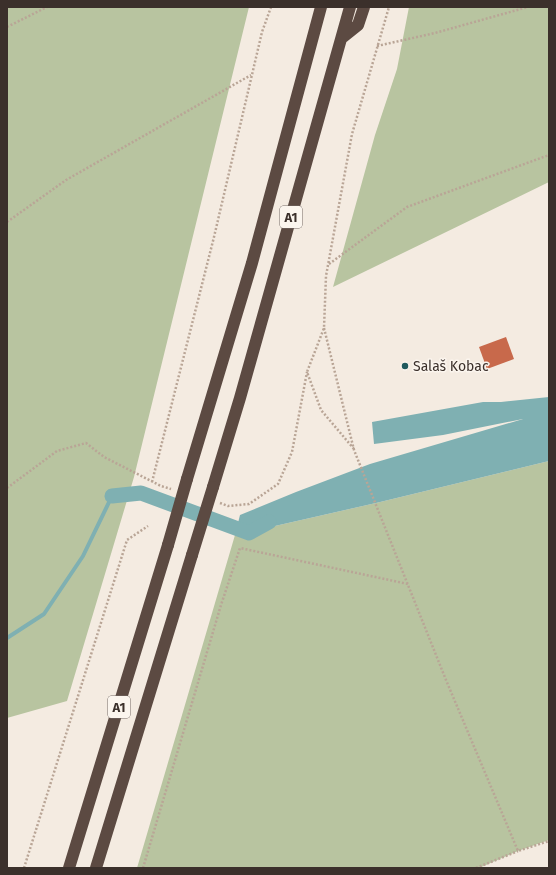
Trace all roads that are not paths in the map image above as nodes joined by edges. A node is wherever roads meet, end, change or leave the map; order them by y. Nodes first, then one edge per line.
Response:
1 (321, 7) edge
2 (350, 7) edge
3 (364, 7) edge
4 (343, 36) junction
5 (69, 868) edge
6 (96, 868) edge

1 - 5 highway, A1, bridge
2 - 4 highway, A1
3 - 4 highway
4 - 6 highway, A1, bridge

